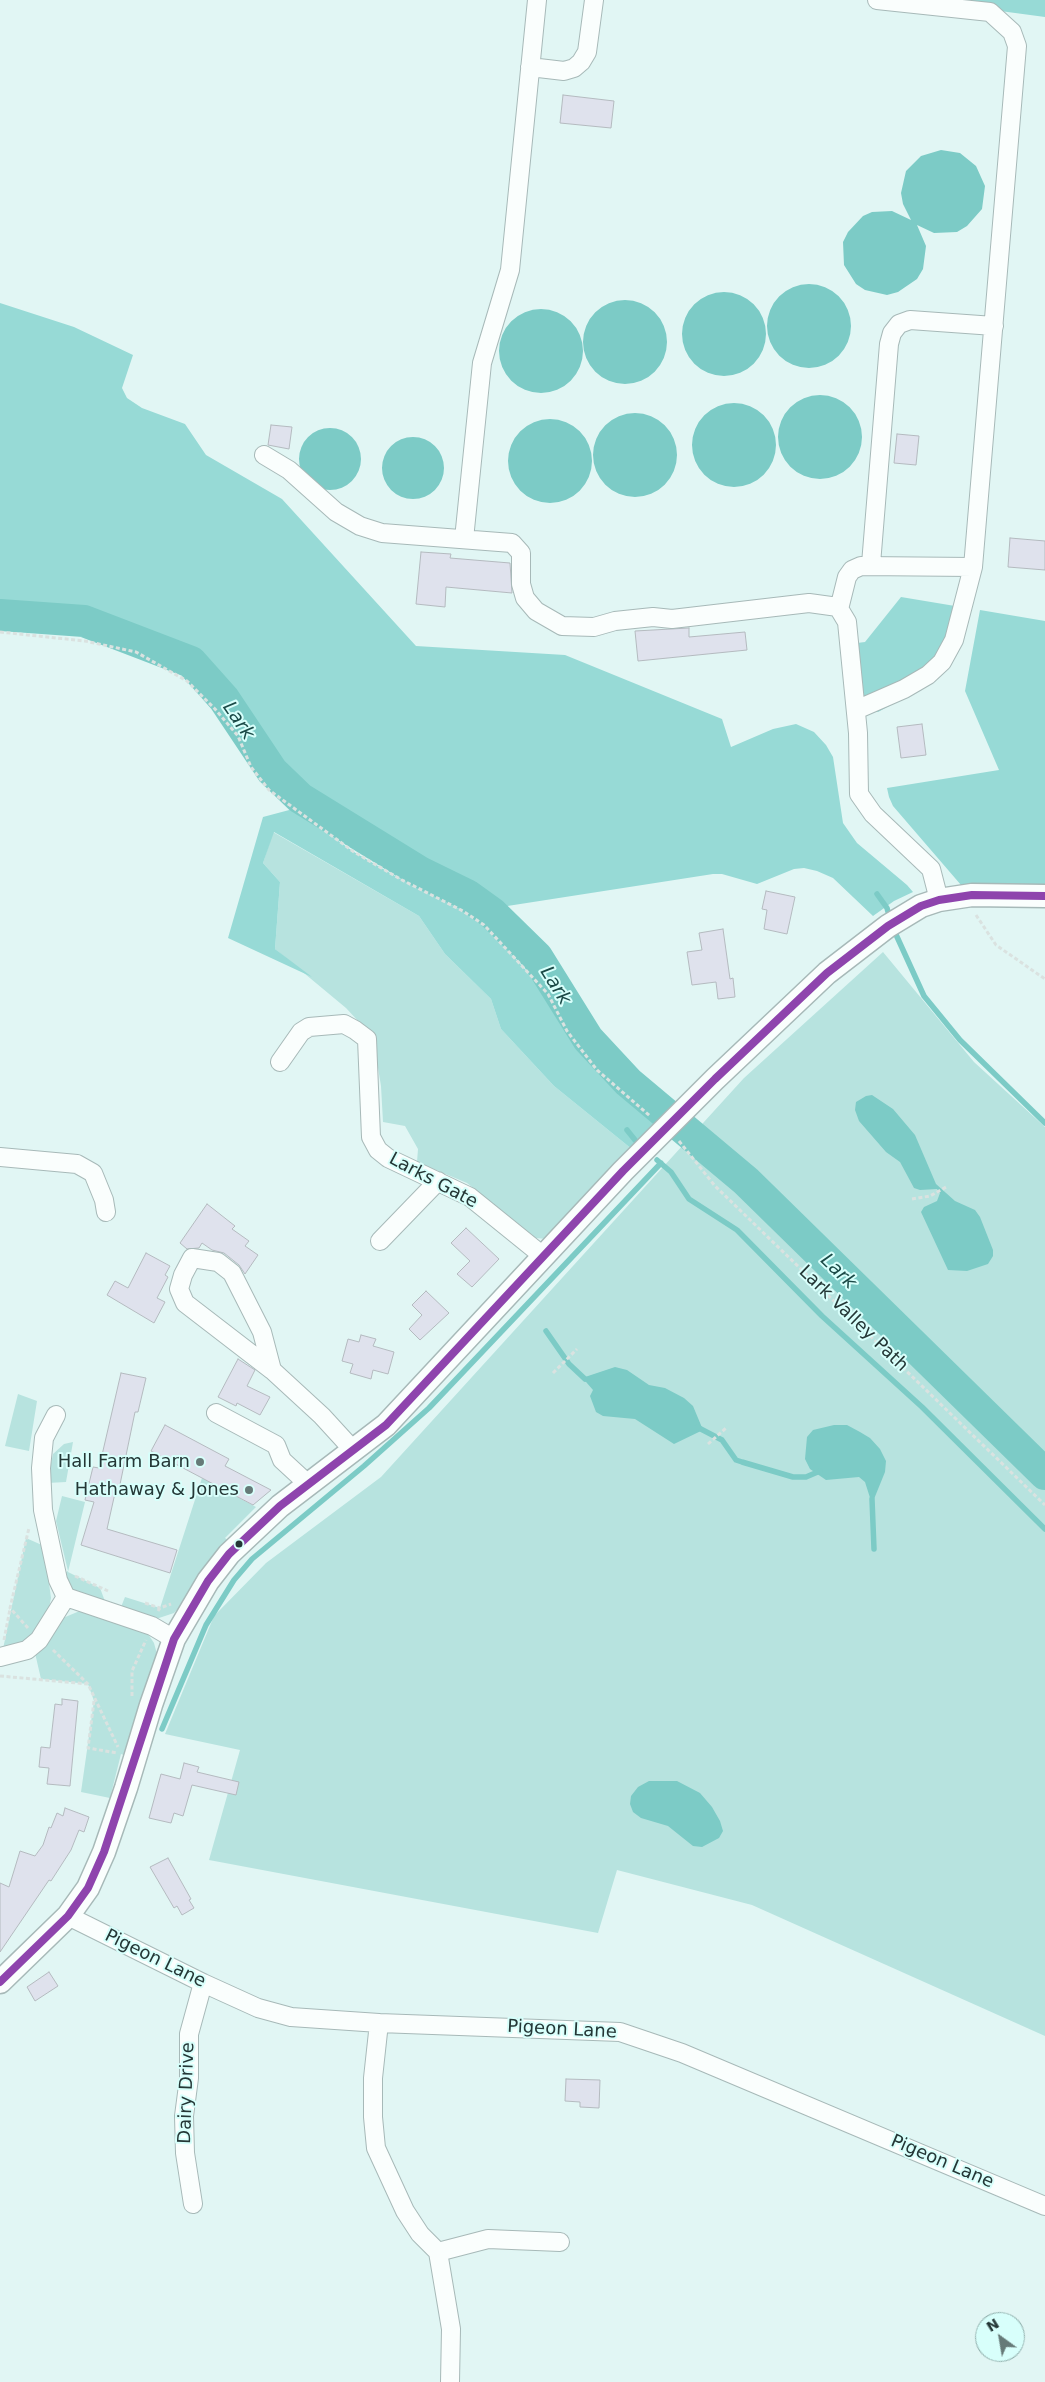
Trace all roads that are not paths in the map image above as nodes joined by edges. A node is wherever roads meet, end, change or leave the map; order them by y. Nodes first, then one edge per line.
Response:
1 (537, 0) edge
2 (594, 0) edge
3 (877, 0) edge
4 (530, 67) junction
5 (994, 326) junction
6 (264, 455) dead end
7 (464, 539) junction
8 (871, 564) junction
9 (973, 567) junction
10 (839, 609) junction
11 (856, 710) junction
12 (1045, 896) edge
13 (939, 900) junction
14 (280, 1062) dead end
15 (0, 1156) edge
16 (438, 1181) junction
17 (106, 1212) dead end
18 (380, 1241) dead end
19 (544, 1256) junction
20 (272, 1370) junction
21 (216, 1413) dead end
22 (56, 1415) dead end
23 (354, 1451) junction
24 (308, 1484) junction
25 (66, 1597) junction
26 (174, 1639) junction
27 (1, 1651) edge
28 (68, 1916) junction
29 (0, 1982) edge
30 (204, 1983) junction
31 (379, 2023) junction
32 (193, 2204) dead end
33 (1045, 2206) edge
34 (560, 2242) dead end
35 (438, 2252) junction
36 (450, 2382) edge

1 - 4 street
2 - 4 street
3 - 5 street
4 - 7 street
5 - 8 street
5 - 9 street
6 - 7 street
7 - 10 street
8 - 9 street
8 - 10 street
9 - 11 street
10 - 11 street
11 - 13 street
12 - 13 main road
13 - 19 main road
14 - 16 street, Larks Gate
15 - 17 street
16 - 18 street
16 - 19 street, Larks Gate
19 - 23 main road
20 - 20 street
20 - 23 street
21 - 24 street
22 - 25 street
23 - 24 main road
24 - 26 main road
25 - 26 street
25 - 27 street
26 - 28 main road
28 - 29 main road
28 - 30 street, Pigeon Lane
30 - 31 street, Pigeon Lane
30 - 32 street, Dairy Drive
31 - 33 street, Pigeon Lane
31 - 35 street
34 - 35 street
35 - 36 street

